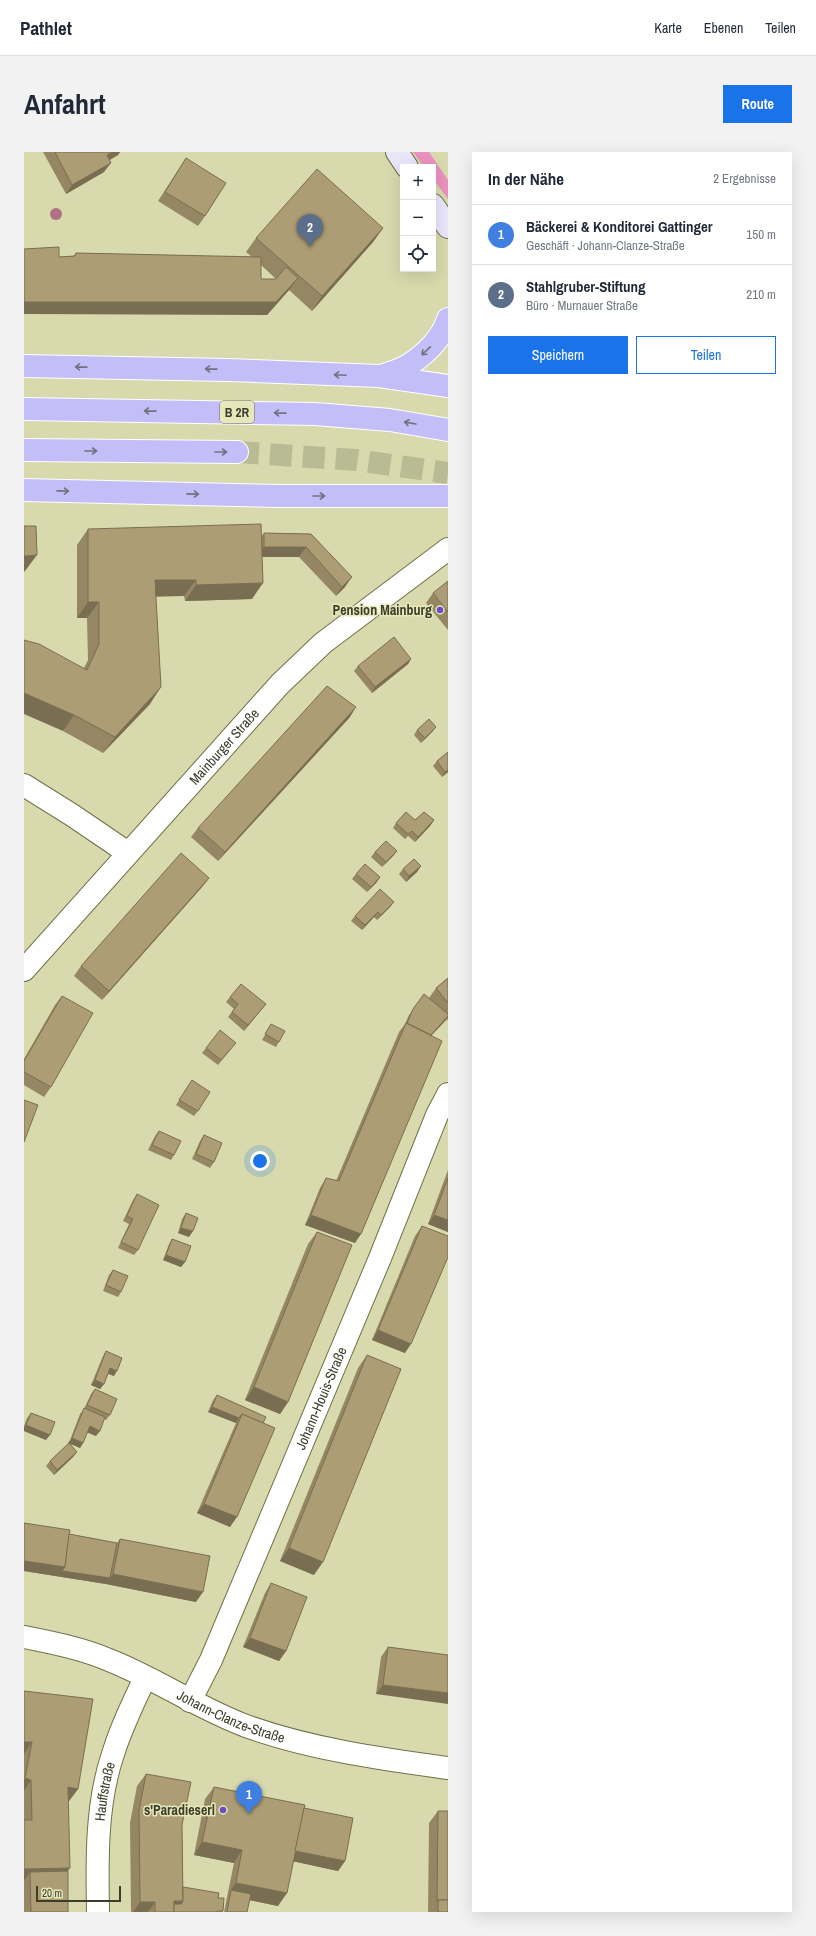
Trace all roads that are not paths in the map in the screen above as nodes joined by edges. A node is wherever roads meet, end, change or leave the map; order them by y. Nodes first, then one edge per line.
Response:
1 (396, 152) edge
2 (405, 164) edge
3 (436, 209) edge
4 (448, 227) edge
5 (448, 319) edge
6 (24, 366) edge
7 (379, 376) junction
8 (448, 386) edge
9 (24, 409) edge
10 (448, 430) edge
11 (24, 450) edge
12 (237, 452) tunnel mouth
13 (24, 490) edge
14 (448, 496) edge
15 (448, 549) edge
16 (24, 785) edge
17 (128, 853) junction
18 (24, 970) edge
19 (448, 1094) edge
20 (24, 1637) edge
21 (145, 1678) junction
22 (190, 1701) junction
23 (448, 1768) edge
24 (98, 1912) edge

1 - 2 main road
3 - 4 main road
5 -> 7 highway
7 -> 6 highway
7 - 8 highway
10 -> 9 highway, B 2R
11 -> 12 highway
13 -> 14 highway
15 - 17 street, Mainburger Straße
16 - 17 street
17 - 18 street, Mainburger Straße
19 - 22 street, Johann-Houis-Straße
20 - 21 street, Johann-Clanze-Straße
21 - 22 street, Johann-Clanze-Straße
21 - 24 street, Hauffstraße
22 - 23 street, Johann-Clanze-Straße

